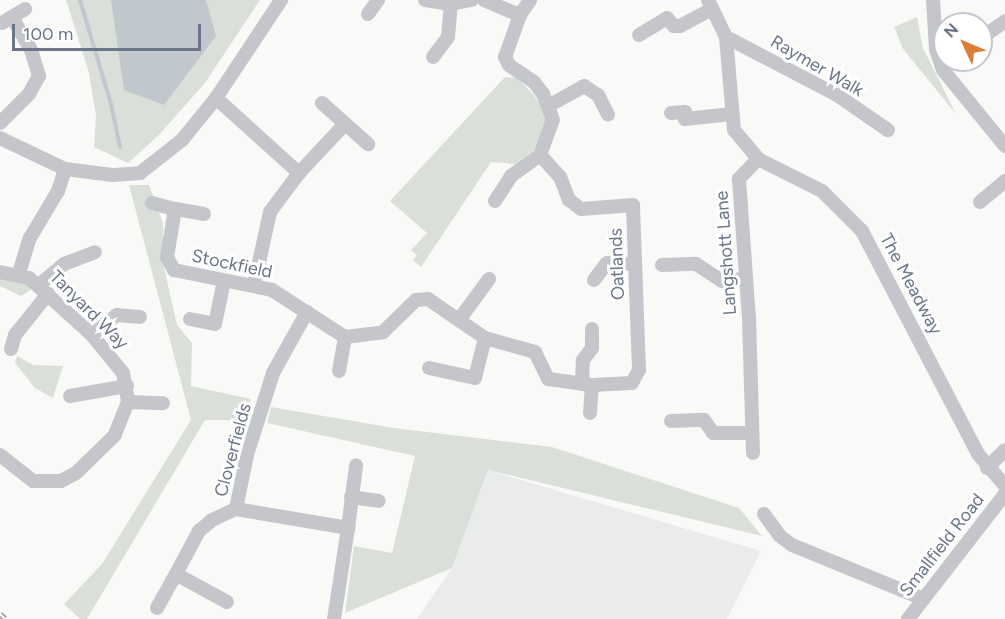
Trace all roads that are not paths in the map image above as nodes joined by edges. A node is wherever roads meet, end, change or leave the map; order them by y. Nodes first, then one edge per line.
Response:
1 (281, 0) edge
2 (378, 0) edge
3 (425, 0) edge
4 (472, 0) edge
5 (484, 0) edge
6 (530, 0) edge
7 (451, 4) junction
8 (710, 4) edge
9 (25, 9) dead end
10 (368, 14) dead end
11 (520, 15) junction
12 (639, 35) dead end
13 (726, 37) junction
14 (433, 57) dead end
15 (948, 72) edge
16 (216, 98) junction
17 (322, 103) dead end
18 (550, 105) junction
19 (671, 113) dead end
20 (732, 114) junction
21 (608, 115) dead end
22 (0, 123) edge
23 (345, 124) junction
24 (888, 130) dead end
25 (0, 138) edge
26 (369, 144) dead end
27 (1005, 146) edge
28 (540, 155) junction
29 (758, 159) junction
30 (64, 168) junction
31 (299, 173) junction
32 (1005, 181) edge
33 (495, 201) dead end
34 (980, 202) dead end
35 (152, 203) dead end
36 (175, 208) junction
37 (204, 214) dead end
38 (95, 252) dead end
39 (635, 264) junction
40 (662, 265) dead end
41 (0, 272) edge
42 (19, 273) junction
43 (489, 279) dead end
44 (746, 279) junction
45 (594, 280) dead end
46 (224, 281) junction
47 (254, 285) junction
48 (44, 289) junction
49 (307, 312) junction
50 (140, 317) dead end
51 (190, 319) dead end
52 (459, 320) junction
53 (592, 329) dead end
54 (0, 334) edge
55 (15, 335) junction
56 (92, 335) junction
57 (345, 337) junction
58 (485, 338) junction
59 (10, 349) dead end
60 (429, 369) dead end
61 (339, 370) dead end
62 (587, 384) junction
63 (127, 386) junction
64 (70, 396) dead end
65 (128, 402) junction
66 (163, 402) dead end
67 (590, 413) dead end
68 (671, 421) dead end
69 (751, 433) junction
70 (1005, 450) edge
71 (753, 453) dead end
72 (0, 455) edge
73 (356, 466) dead end
74 (987, 468) junction
75 (1005, 486) edge
76 (1005, 494) edge
77 (351, 497) junction
78 (379, 501) dead end
79 (236, 509) junction
80 (764, 513) dead end
81 (348, 528) junction
82 (176, 574) junction
83 (921, 598) junction
84 (227, 602) dead end
85 (158, 609) dead end
86 (334, 619) edge
87 (908, 619) edge

1 - 16 street
2 - 10 street
3 - 7 street
4 - 7 street
5 - 11 street
6 - 11 street
7 - 14 street
8 - 12 street
8 - 13 street
9 - 22 street
11 - 18 street
13 - 20 street
13 - 24 street, Raymer Walk
15 - 27 street
16 - 30 street
16 - 31 street
17 - 23 street
18 - 21 street
18 - 28 street
19 - 20 street
20 - 29 street
23 - 26 street
23 - 31 street
25 - 30 street
28 - 33 street
28 - 39 street, Oatlands
29 - 44 street, Langshott Lane
29 - 74 street, The Meadway
30 - 42 street
31 - 47 street
32 - 34 street
35 - 36 street
36 - 37 street
36 - 46 street, Stockfield
38 - 48 street
39 - 45 street
39 - 62 street, Oatlands
40 - 44 street
41 - 42 street, Tanyard Way
42 - 48 street, Tanyard Way
43 - 52 street
44 - 69 street, Langshott Lane
46 - 47 street, Stockfield
46 - 51 street
47 - 49 street, Stockfield
48 - 55 street
48 - 56 street, Tanyard Way
49 - 57 street, Stockfield
49 - 79 street, Cloverfields
50 - 56 street
52 - 57 street
52 - 58 street
53 - 62 street
54 - 55 street
55 - 59 street
56 - 63 street, Tanyard Way
57 - 61 street
58 - 60 street
58 - 62 street
62 - 67 street
63 - 64 street
63 - 65 street, Tanyard Way
65 - 66 street
65 - 72 street, Tanyard Way
68 - 69 street
69 - 71 street, Langshott Lane
70 - 74 street
73 - 77 street
74 - 75 street, The Meadway
76 - 83 street, Smallfield Road
77 - 78 street
77 - 81 street
79 - 81 street, Cloverfields
79 - 82 street
80 - 83 street
81 - 86 street
82 - 84 street
82 - 85 street
83 - 87 street, Smallfield Road

